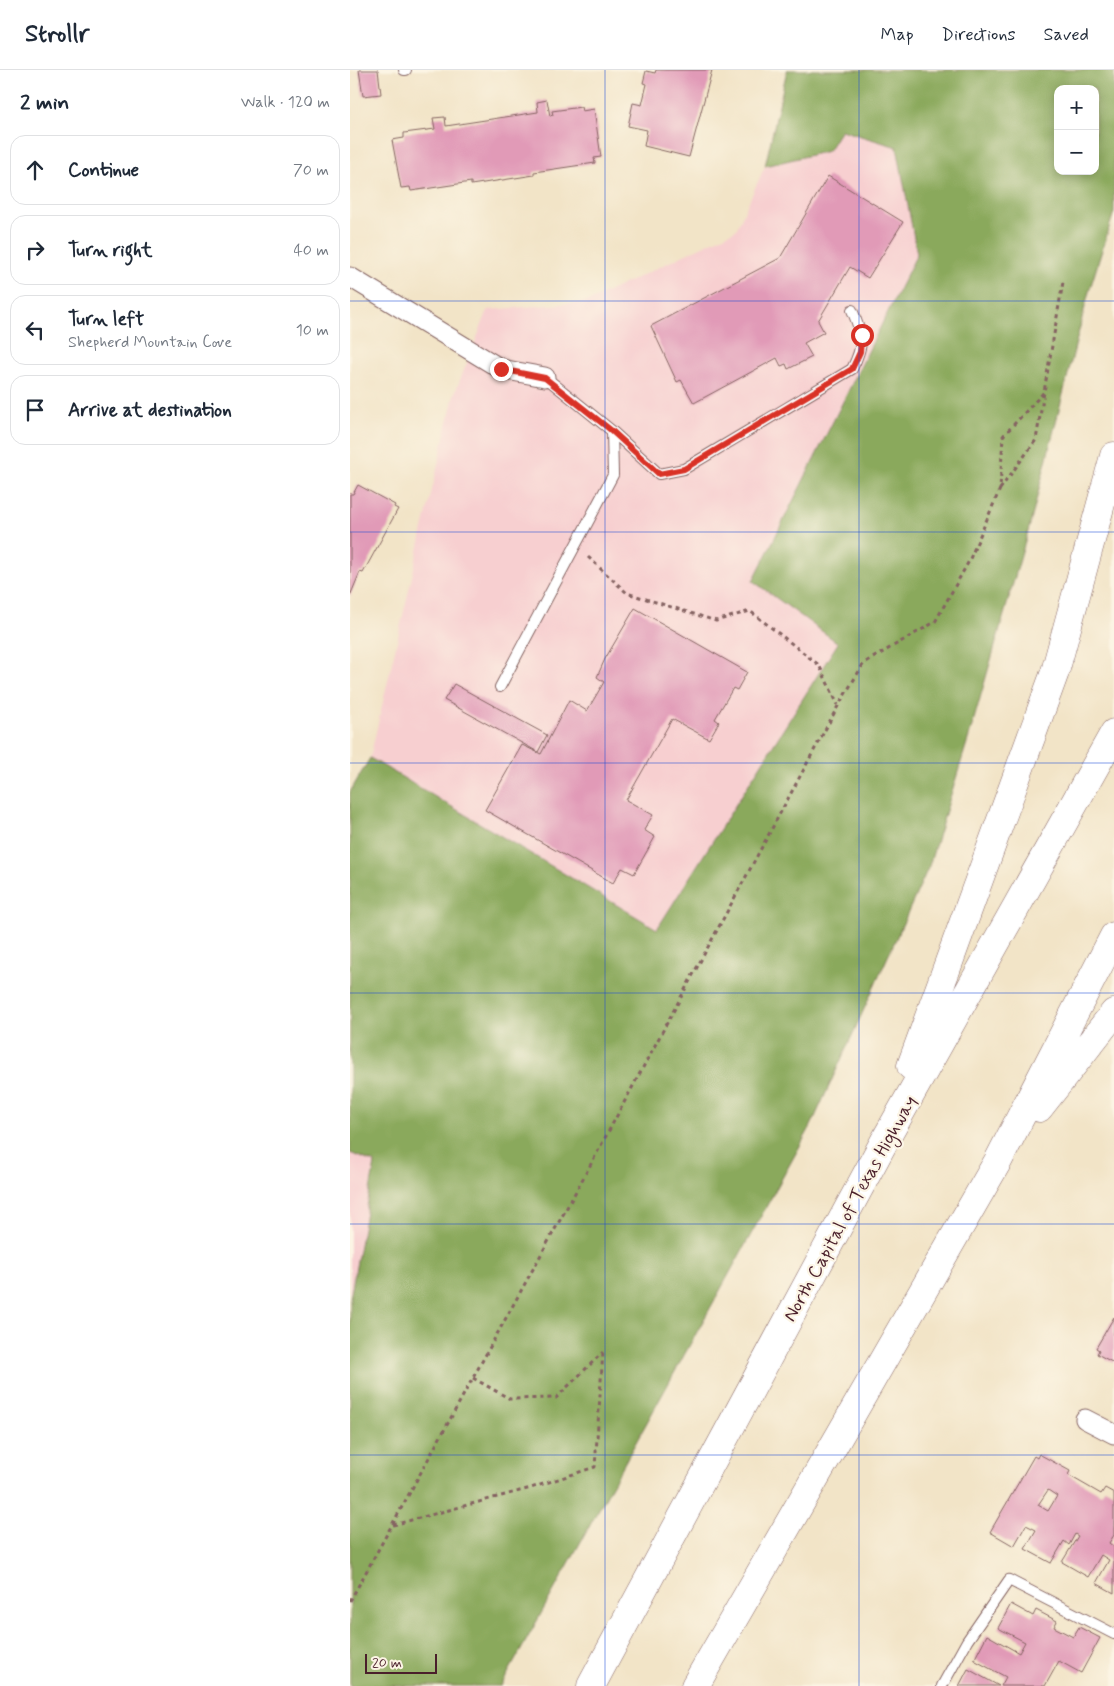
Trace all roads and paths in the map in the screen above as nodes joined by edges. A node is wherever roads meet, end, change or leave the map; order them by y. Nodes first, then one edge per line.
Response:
1 (350, 278) edge
2 (1063, 282) dead end
3 (852, 310) dead end
4 (545, 378) joint
5 (1044, 392) junction
6 (612, 431) junction
7 (1114, 456) edge
8 (1000, 489) junction
9 (576, 545) junction
10 (500, 687) dead end
11 (838, 706) junction
12 (1114, 733) edge
13 (1114, 936) edge
14 (1114, 1012) edge
15 (884, 1142) junction
16 (998, 1161) junction
17 (473, 1378) junction
18 (1085, 1419) dead end
19 (1114, 1434) edge
20 (393, 1526) junction
21 (350, 1601) edge
22 (1114, 1634) edge
23 (591, 1686) edge
24 (695, 1686) edge
25 (942, 1686) edge

1 - 4 street
2 - 5 path
3 - 6 lane
4 - 6 lane
5 - 8 path
5 - 8 path
6 - 9 lane
7 - 15 highway
8 - 11 path
9 - 10 lane
9 - 11 path
11 - 17 path
12 - 15 highway, North Capital of Texas Highway
13 - 16 highway
14 - 16 highway
15 - 23 highway, North Capital of Texas Highway
16 - 24 highway
17 - 20 path
17 - 20 path
18 - 19 street
20 - 21 path
22 - 25 lane

